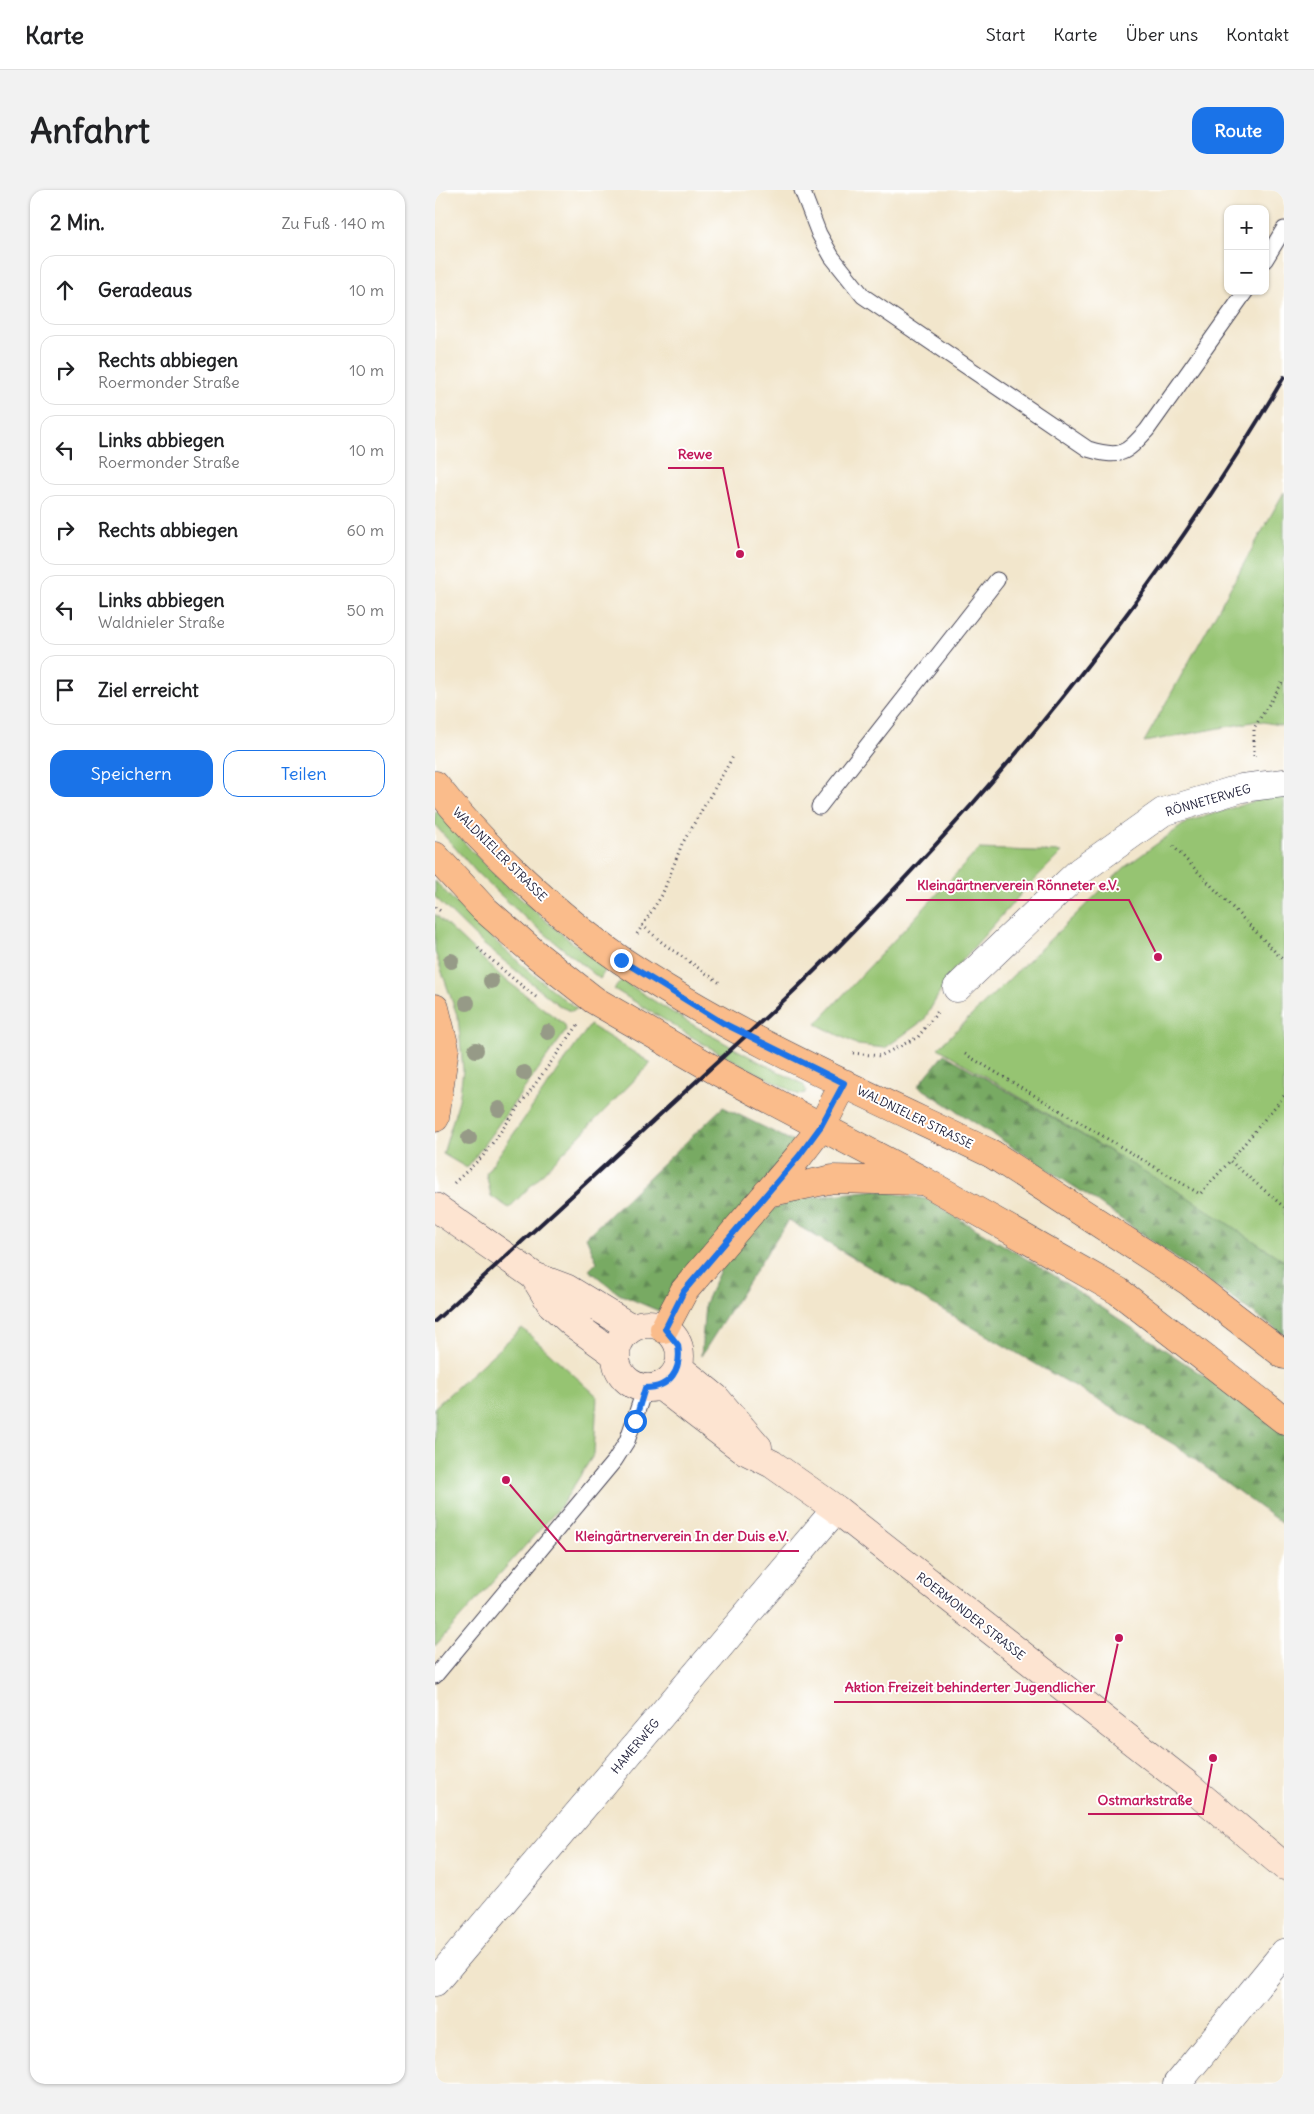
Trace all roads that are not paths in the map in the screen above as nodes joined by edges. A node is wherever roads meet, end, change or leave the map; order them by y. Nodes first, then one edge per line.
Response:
1 (802, 190) edge
2 (1284, 229) edge
3 (1269, 253) edge
4 (1243, 295) edge
5 (997, 580) dead end
6 (1284, 783) edge
7 (435, 785) edge
8 (819, 807) dead end
9 (435, 856) edge
10 (957, 988) road end
11 (435, 1008) edge
12 (844, 1083) junction
13 (435, 1118) edge
14 (821, 1126) junction
15 (924, 1181) junction
16 (767, 1193) junction
17 (435, 1207) edge
18 (534, 1276) junction
19 (632, 1328) junction
20 (665, 1329) junction
21 (616, 1355) junction
22 (1284, 1355) edge
23 (661, 1380) junction
24 (1284, 1420) edge
25 (836, 1509) junction
26 (435, 1676) edge
27 (1284, 1866) edge
28 (1284, 1953) edge
29 (435, 1982) edge
30 (1177, 2084) edge

1 - 4 lane
2 - 3 lane
5 - 8 lane
6 - 10 street, RÖNNETERWEG
7 - 12 main road, WALDNIELER STRASSE
9 - 14 main road
11 - 13 main road
12 - 14 main road
12 - 22 main road, WALDNIELER STRASSE
14 - 15 main road
14 - 16 main road
15 - 16 main road
15 - 24 main road
16 - 20 main road
17 - 18 main road
18 - 19 main road
18 - 21 main road
19 - 20 main road
19 - 21 main road
20 - 23 main road
21 - 23 main road, ROERMONDER STRASSE
23 - 25 main road, ROERMONDER STRASSE
23 - 26 lane
25 - 27 main road, ROERMONDER STRASSE
25 - 29 street, HAMERWEG
28 - 30 street

